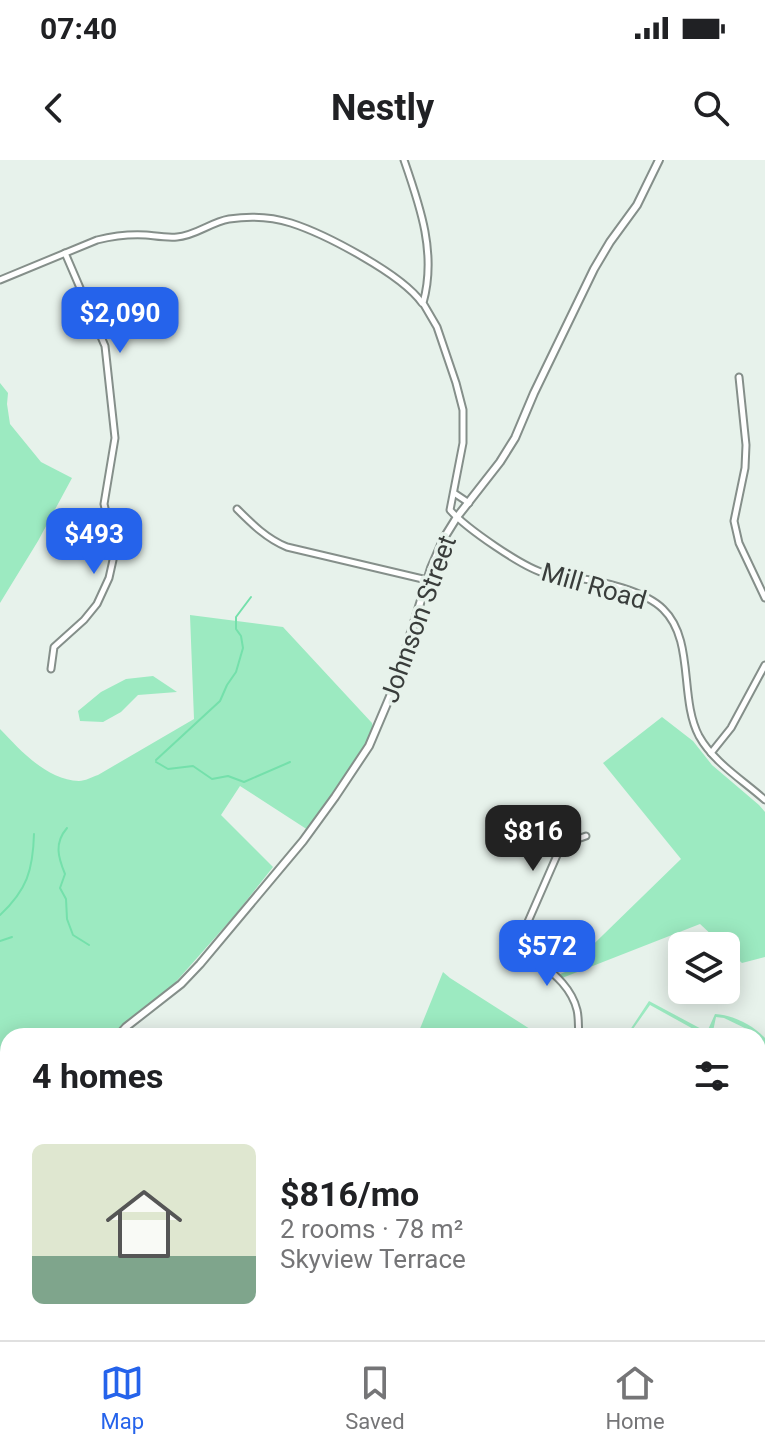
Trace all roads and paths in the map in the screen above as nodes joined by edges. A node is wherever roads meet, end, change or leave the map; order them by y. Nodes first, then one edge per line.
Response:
1 (404, 160) edge
2 (659, 160) edge
3 (65, 253) junction
4 (0, 280) edge
5 (423, 303) junction
6 (739, 377) dead end
7 (454, 493) junction
8 (469, 503) junction
9 (237, 509) dead end
10 (457, 517) junction
11 (427, 580) junction
12 (765, 598) edge
13 (765, 665) edge
14 (51, 669) dead end
15 (711, 753) junction
16 (765, 800) edge
17 (586, 836) dead end
18 (125, 1028) edge
19 (578, 1028) edge

1 - 5 street
2 - 8 street, Johnson Street
3 - 4 street
3 - 5 street
3 - 14 street
5 - 7 street
6 - 12 street
7 - 8 street
7 - 10 street
8 - 10 street, Johnson Street
9 - 11 street
10 - 11 street, Johnson Street
10 - 15 street, Mill Road
11 - 18 street, Johnson Street
13 - 15 street
15 - 16 street, Mill Road
17 - 19 street

